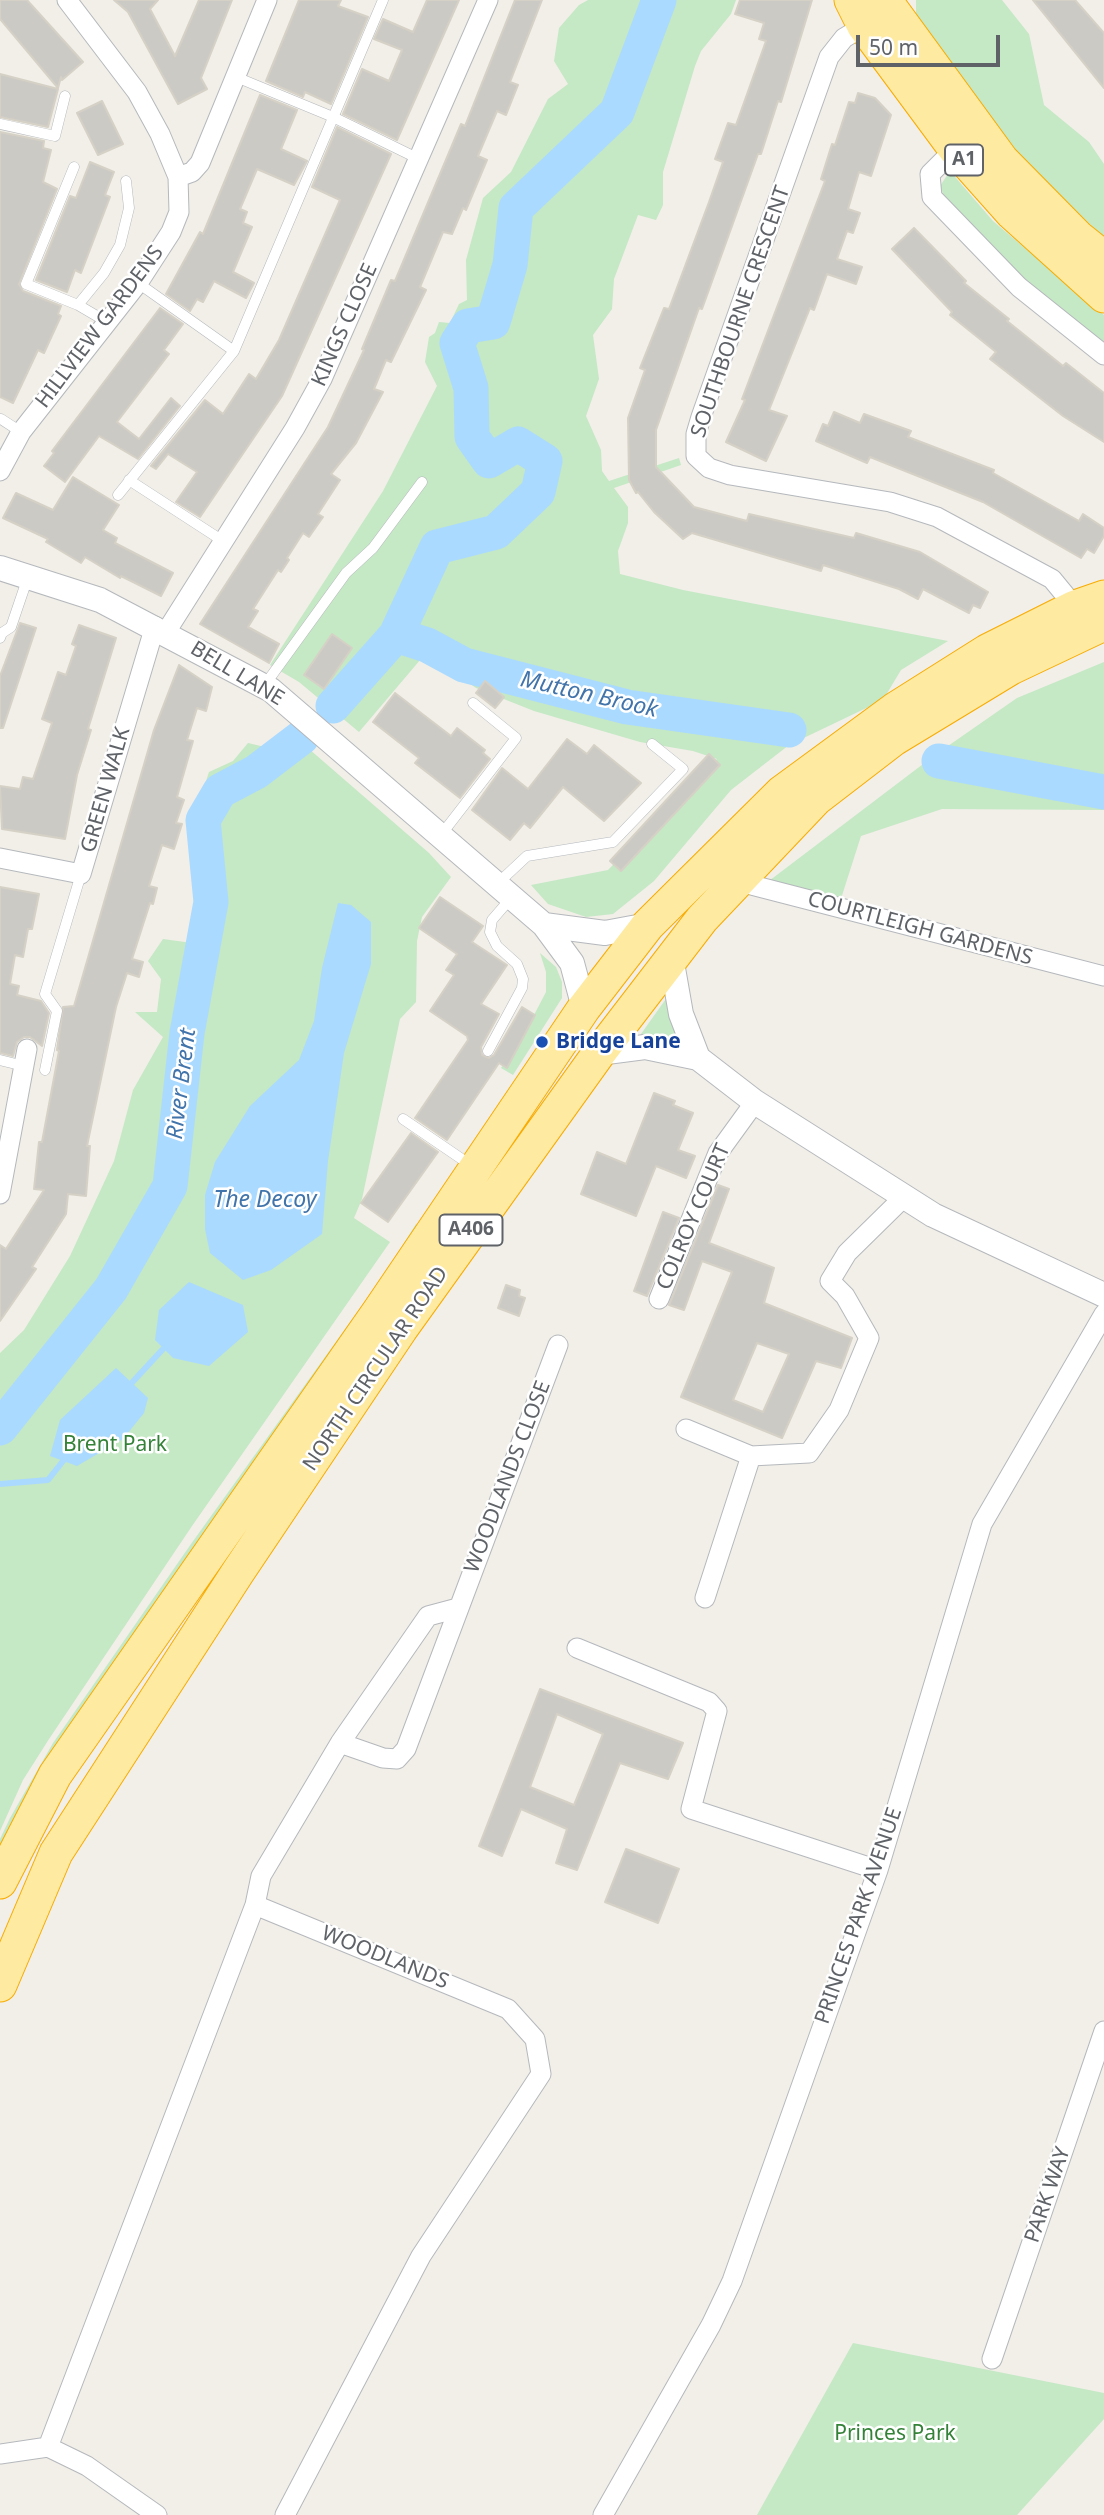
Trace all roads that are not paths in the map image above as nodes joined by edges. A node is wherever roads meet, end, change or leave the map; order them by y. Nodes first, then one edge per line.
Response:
1 (66, 0) edge
2 (267, 0) edge
3 (383, 0) edge
4 (488, 0) edge
5 (884, 0) edge
6 (857, 13) edge
7 (236, 77) junction
8 (65, 96) dead end
9 (333, 117) junction
10 (0, 124) edge
11 (955, 149) junction
12 (419, 159) junction
13 (74, 167) dead end
14 (178, 177) junction
15 (126, 181) dead end
16 (1104, 258) edge
17 (138, 283) junction
18 (1104, 296) edge
19 (78, 305) junction
20 (107, 322) junction
21 (234, 351) junction
22 (1104, 355) edge
23 (1, 419) edge
24 (21, 432) junction
25 (0, 471) edge
26 (129, 480) junction
27 (422, 482) dead end
28 (118, 495) dead end
29 (223, 541) junction
30 (0, 568) edge
31 (29, 576) junction
32 (1089, 602) edge
33 (1104, 624) edge
34 (160, 629) junction
35 (0, 638) edge
36 (264, 686) junction
37 (473, 703) dead end
38 (652, 744) dead end
39 (440, 836) junction
40 (0, 858) edge
41 (81, 874) junction
42 (736, 881) junction
43 (504, 891) junction
44 (544, 925) junction
45 (648, 925) junction
46 (671, 957) junction
47 (1104, 976) edge
48 (584, 1008) junction
49 (488, 1051) dead end
50 (599, 1053) junction
51 (26, 1058) joint
52 (698, 1058) junction
53 (0, 1060) edge
54 (45, 1070) dead end
55 (755, 1102) junction
56 (403, 1119) dead end
57 (476, 1168) junction
58 (0, 1194) edge
59 (905, 1196) junction
60 (1104, 1294) edge
61 (659, 1299) dead end
62 (1104, 1314) edge
63 (558, 1345) dead end
64 (686, 1429) dead end
65 (751, 1456) junction
66 (705, 1598) dead end
67 (458, 1608) junction
68 (578, 1648) dead end
69 (340, 1743) junction
70 (878, 1870) junction
71 (0, 1882) edge
72 (255, 1905) junction
73 (0, 1985) edge
74 (1104, 2031) edge
75 (992, 2359) dead end
76 (48, 2446) junction
77 (0, 2454) edge
78 (157, 2515) edge
79 (285, 2515) edge
80 (603, 2515) edge

1 - 14 street, HILLVIEW GARDENS
2 - 7 street
3 - 9 lane
4 - 12 street, KINGS CLOSE
5 - 16 highway, A1
6 - 11 highway, A1
6 - 32 street, SOUTHBOURNE CRESCENT
7 - 9 lane
7 - 14 street
8 - 10 lane
9 - 12 lane
9 - 21 lane
11 - 18 highway, A1
11 - 22 street
12 - 29 street, KINGS CLOSE
13 - 19 lane
14 - 17 street, HILLVIEW GARDENS
15 - 19 lane
17 - 20 street, HILLVIEW GARDENS
17 - 21 lane
19 - 20 lane
20 - 24 street, HILLVIEW GARDENS
21 - 26 lane
23 - 24 lane
24 - 25 street, HILLVIEW GARDENS
26 - 28 lane
26 - 29 lane
27 - 36 lane
29 - 34 street, KINGS CLOSE
30 - 31 street, BELL LANE
31 - 34 street, BELL LANE
31 - 35 lane
32 - 45 highway, NORTH CIRCULAR ROAD / A406
33 - 42 highway, NORTH CIRCULAR ROAD / A406
34 - 36 street, BELL LANE
34 - 41 street, GREEN WALK
36 - 39 street, BELL LANE
37 - 39 lane
38 - 43 lane
39 - 43 street
40 - 41 street, GREEN WALK
41 - 54 lane
42 - 46 highway, NORTH CIRCULAR ROAD / A406
42 - 47 street, COURTLEIGH GARDENS
43 - 44 street
43 - 49 lane
44 - 45 street
44 - 48 street
45 - 48 highway, NORTH CIRCULAR ROAD / A406
46 - 50 highway, NORTH CIRCULAR ROAD / A406
46 - 52 street
48 - 57 highway, NORTH CIRCULAR ROAD / A406
50 - 52 street
50 - 73 highway, NORTH CIRCULAR ROAD / A406
51 - 53 lane
51 - 58 street
52 - 55 street
55 - 59 street
55 - 61 street, COLROY COURT
56 - 57 lane
57 - 71 highway, NORTH CIRCULAR ROAD / A406
59 - 60 street
59 - 65 street
62 - 70 street, PRINCES PARK AVENUE
63 - 67 street, WOODLANDS CLOSE
64 - 65 street
65 - 66 street
67 - 69 street
67 - 69 street, WOODLANDS CLOSE
68 - 70 street
69 - 72 street
70 - 80 street, PRINCES PARK AVENUE
72 - 76 street
72 - 79 street, WOODLANDS
74 - 75 street, PARK WAY
76 - 77 street
76 - 78 street

